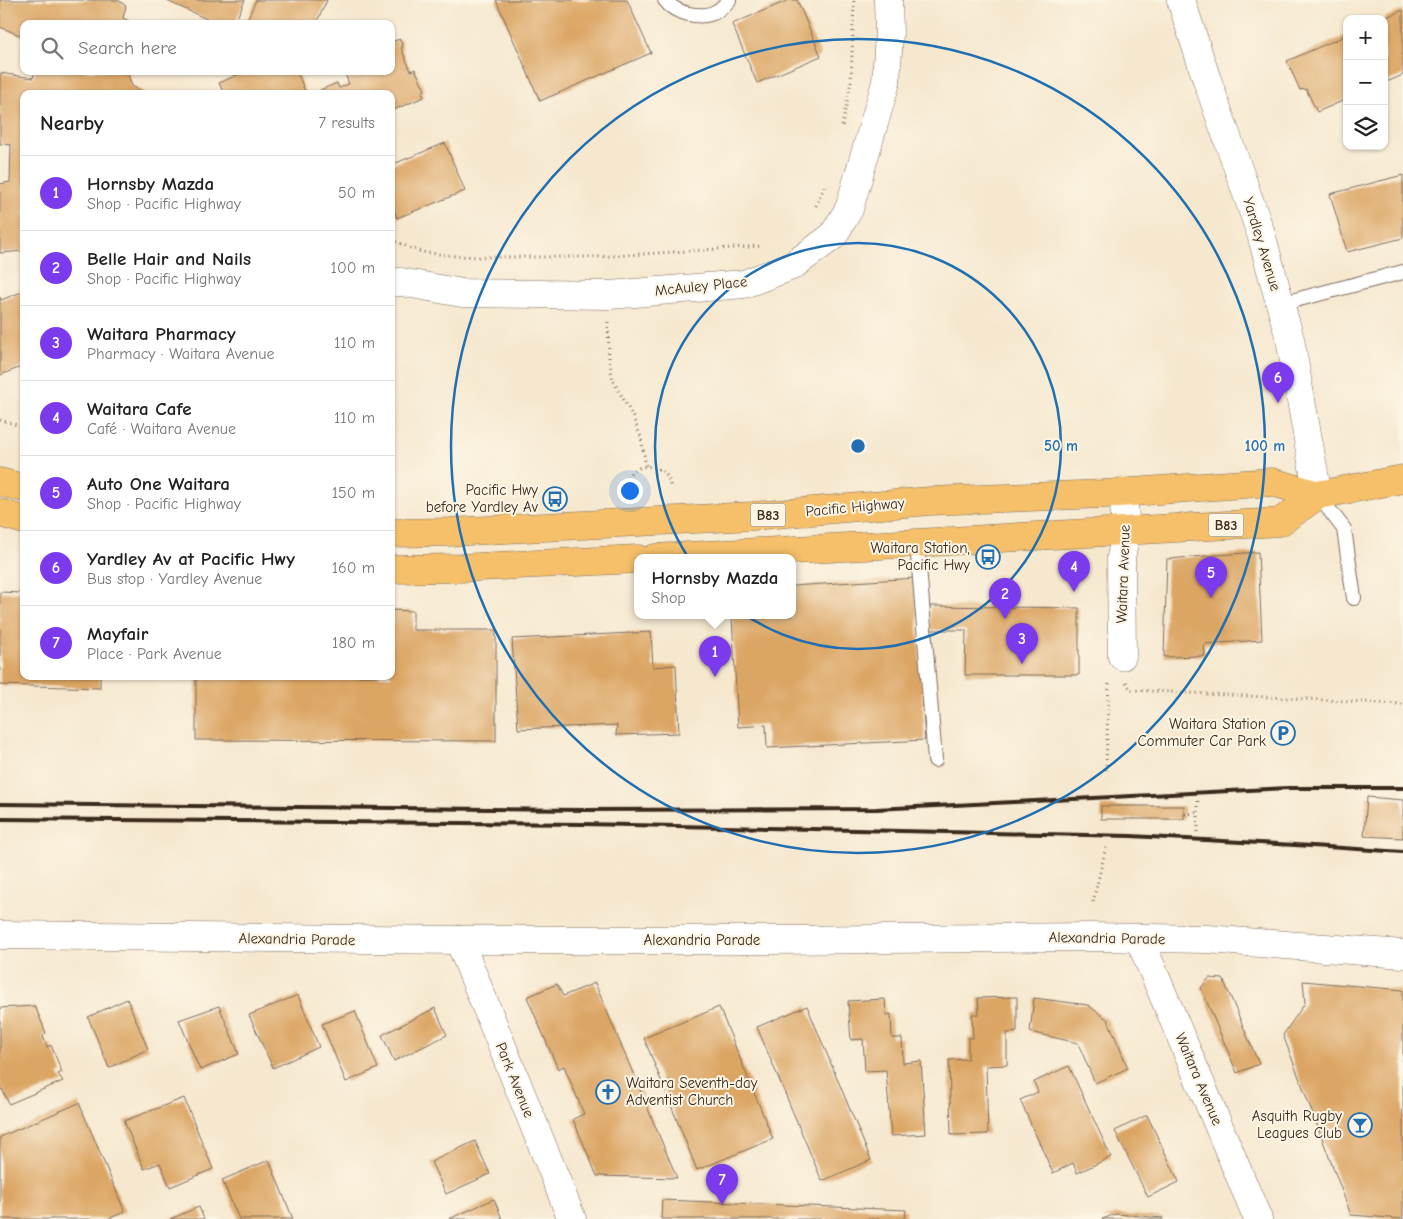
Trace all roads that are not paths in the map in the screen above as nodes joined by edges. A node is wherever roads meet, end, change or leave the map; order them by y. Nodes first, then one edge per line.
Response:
1 (665, 0) edge
2 (729, 0) edge
3 (888, 0) edge
4 (1181, 0) edge
5 (1403, 272) edge
6 (395, 279) edge
7 (1280, 304) junction
8 (1403, 479) edge
9 (0, 482) edge
10 (20, 487) edge
11 (1123, 492) junction
12 (1318, 495) junction
13 (0, 513) edge
14 (20, 519) edge
15 (1126, 531) junction
16 (395, 533) edge
17 (917, 543) junction
18 (725, 554) edge
19 (634, 559) edge
20 (395, 569) edge
21 (1354, 598) dead end
22 (1121, 671) road end
23 (936, 760) dead end
24 (0, 935) edge
25 (1139, 938) junction
26 (459, 940) junction
27 (1403, 954) edge
28 (572, 1219) edge
29 (1258, 1219) edge

1 - 2 lane
3 - 6 street, McAuley Place
4 - 7 street, Yardley Avenue
5 - 7 lane
7 - 12 street, Yardley Avenue
8 - 12 main road, Pacific Highway / B83
9 - 10 main road
11 - 12 main road, Pacific Highway / B83
11 - 15 street, Waitara Avenue
11 - 16 main road, Pacific Highway / B83
12 - 15 main road, Pacific Highway / B83
12 - 21 lane
13 - 14 main road
15 - 17 main road, Pacific Highway / B83
15 - 22 street, Waitara Avenue
17 - 18 main road, Pacific Highway / B83
17 - 23 lane
19 - 20 main road
24 - 26 street, Alexandria Parade
25 - 26 street, Alexandria Parade
25 - 27 street, Alexandria Parade
25 - 29 street, Waitara Avenue
26 - 28 street, Park Avenue

